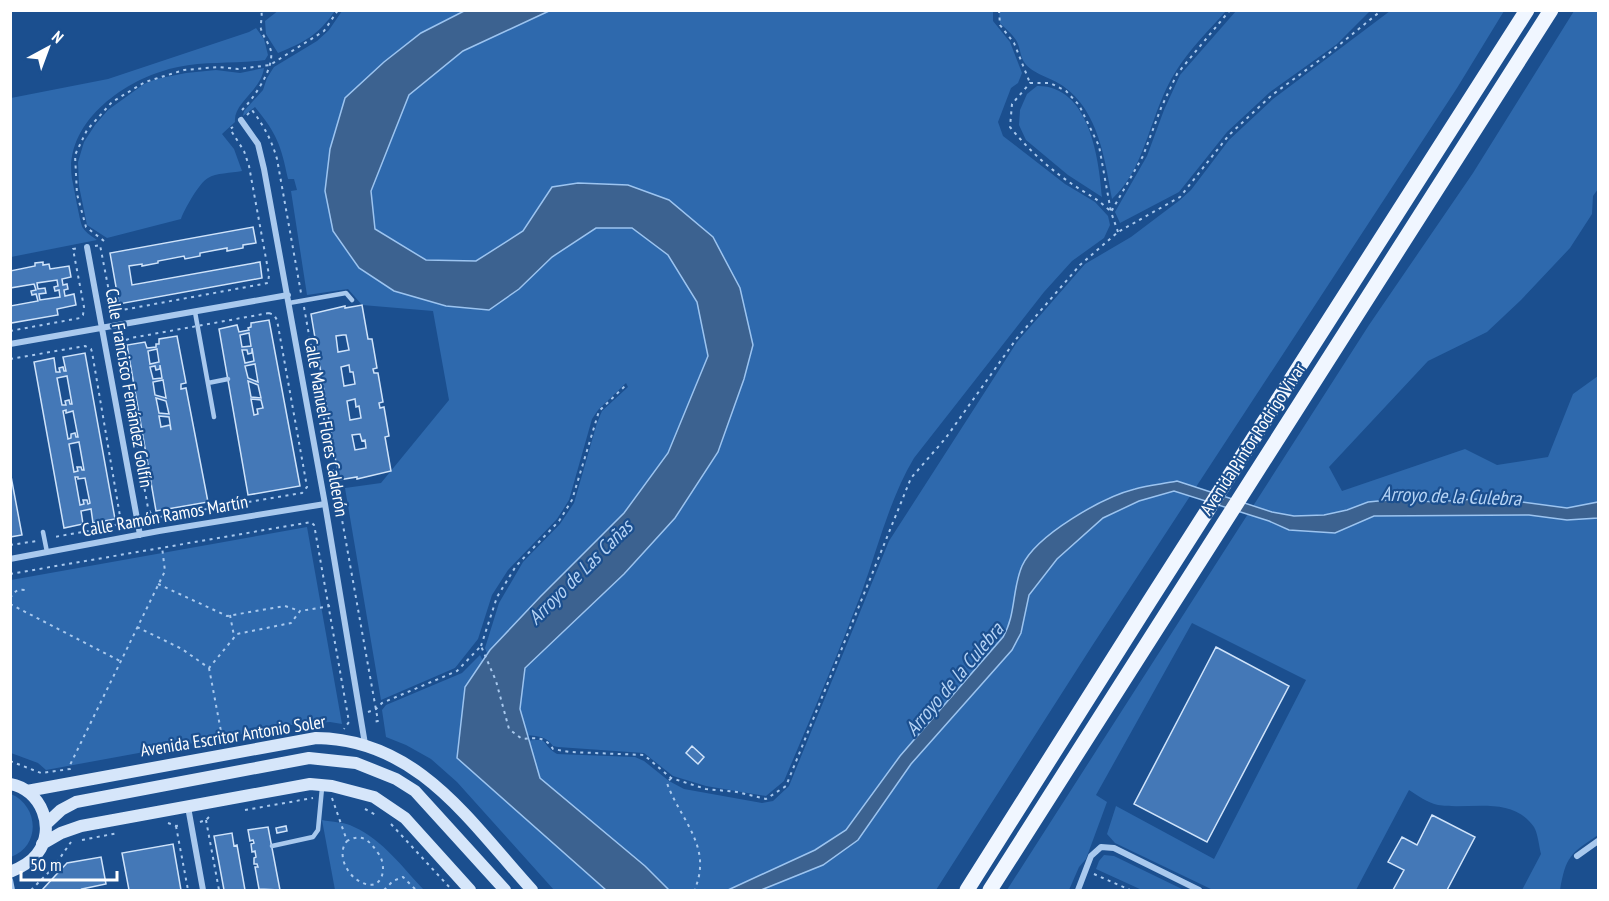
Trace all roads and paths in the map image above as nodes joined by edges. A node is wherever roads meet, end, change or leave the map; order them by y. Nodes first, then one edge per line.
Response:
1 (261, 10) edge
2 (338, 10) edge
3 (999, 10) edge
4 (1230, 10) edge
5 (1527, 10) edge
6 (1551, 10) edge
7 (1381, 11) edge
8 (270, 65) junction
9 (1030, 83) junction
10 (241, 120) junction
11 (1111, 212) junction
12 (1118, 232) junction
13 (104, 242) dead end
14 (87, 247) junction
15 (288, 295) junction
16 (352, 300) dead end
17 (302, 301) junction
18 (289, 303) junction
19 (195, 312) junction
20 (102, 328) junction
21 (10, 331) edge
22 (10, 344) edge
23 (10, 359) edge
24 (228, 379) dead end
25 (208, 383) junction
26 (626, 385) dead end
27 (214, 417) dead end
28 (325, 504) junction
29 (43, 532) dead end
30 (140, 535) junction
31 (44, 539) junction
32 (10, 545) edge
33 (162, 547) junction
34 (47, 552) junction
35 (10, 559) edge
36 (10, 574) edge
37 (158, 584) junction
38 (25, 590) dead end
39 (10, 598) edge
40 (10, 604) edge
41 (341, 604) junction
42 (329, 606) junction
43 (300, 612) junction
44 (230, 615) junction
45 (137, 627) junction
46 (234, 637) junction
47 (481, 646) junction
48 (120, 661) junction
49 (209, 668) junction
50 (376, 709) junction
51 (361, 715) junction
52 (363, 723) junction
53 (341, 739) junction
54 (365, 744) junction
55 (225, 754) junction
56 (10, 761) edge
57 (671, 778) junction
58 (10, 784) edge
59 (329, 790) junction
60 (27, 791) junction
61 (321, 798) junction
62 (339, 800) dead end
63 (188, 807) junction
64 (363, 807) dead end
65 (238, 811) dead end
66 (217, 815) dead end
67 (380, 817) dead end
68 (206, 820) junction
69 (388, 822) dead end
70 (46, 824) junction
71 (191, 824) junction
72 (159, 825) dead end
73 (176, 826) junction
74 (127, 831) dead end
75 (347, 841) junction
76 (1599, 841) edge
77 (42, 844) junction
78 (272, 846) dead end
79 (1577, 856) dead end
80 (1086, 870) junction
81 (10, 872) edge
82 (10, 880) edge
83 (12, 891) edge
84 (31, 891) edge
85 (188, 891) edge
86 (203, 891) edge
87 (219, 891) edge
88 (384, 891) edge
89 (416, 891) edge
90 (452, 891) edge
91 (470, 891) edge
92 (505, 891) edge
93 (532, 891) edge
94 (695, 891) edge
95 (967, 891) edge
96 (990, 891) edge
97 (1078, 891) edge
98 (1130, 891) edge
99 (1199, 891) edge

1 - 8 path
2 - 8 path
3 - 9 path
4 - 11 path
5 - 95 main road, Avenida Pintor Rodrigo Vivar
6 - 96 main road, Avenida Pintor Rodrigo Vivar
7 - 12 path
8 - 10 path
8 - 13 path
9 - 11 path
9 - 11 path
10 - 14 path
10 - 15 street, Calle Manuel Flores Calderón
10 - 17 path
11 - 12 path
12 - 57 path
14 - 20 street, Calle Francisco Fernández Golfín
14 - 21 path
15 - 18 street, Calle Manuel Flores Calderón
15 - 19 street
16 - 17 lane
17 - 18 lane
17 - 50 path
18 - 28 street, Calle Manuel Flores Calderón
19 - 20 street
19 - 25 lane
20 - 22 street
20 - 30 street, Calle Francisco Fernández Golfín
23 - 31 path
24 - 25 lane
25 - 27 lane
26 - 47 path
28 - 30 street, Calle Ramón Ramos Martín
28 - 41 street, Calle Manuel Flores Calderón
29 - 31 lane
30 - 34 street, Calle Ramón Ramos Martín
31 - 32 path
31 - 34 lane
33 - 36 path
33 - 37 path
33 - 42 path
34 - 35 street, Calle Ramón Ramos Martín
37 - 44 path
37 - 45 path
38 - 39 path
40 - 48 path
41 - 42 path
41 - 51 street, Calle Manuel Flores Calderón
42 - 43 path
42 - 53 path
43 - 44 path
43 - 46 path
44 - 46 path
45 - 48 path
45 - 49 path
46 - 49 path
47 - 50 path
47 - 57 path
48 - 56 path
49 - 55 path
50 - 51 path
50 - 52 path
51 - 52 street, Calle Manuel Flores Calderón
52 - 54 street, Calle Manuel Flores Calderón
53 - 54 street, Avenida Escritor Antonio Soler
53 - 55 street, Avenida Escritor Antonio Soler
54 - 93 street, Avenida Escritor Antonio Soler
55 - 60 street, Avenida Escritor Antonio Soler
57 - 94 path
58 - 60 street
59 - 61 lane
59 - 62 path
59 - 63 street
59 - 75 path
59 - 91 street
60 - 70 street
61 - 65 path
61 - 78 lane
63 - 71 street
63 - 77 street
64 - 67 path
66 - 68 path
68 - 71 path
68 - 87 path
69 - 90 path
70 - 77 street
70 - 92 street, Avenida Escritor Antonio Soler
71 - 73 path
71 - 86 street
72 - 73 path
73 - 85 path
74 - 84 path
75 - 75 path
76 - 79 street
77 - 81 street
80 - 97 street
80 - 98 path
80 - 99 street
82 - 83 street
88 - 89 path

